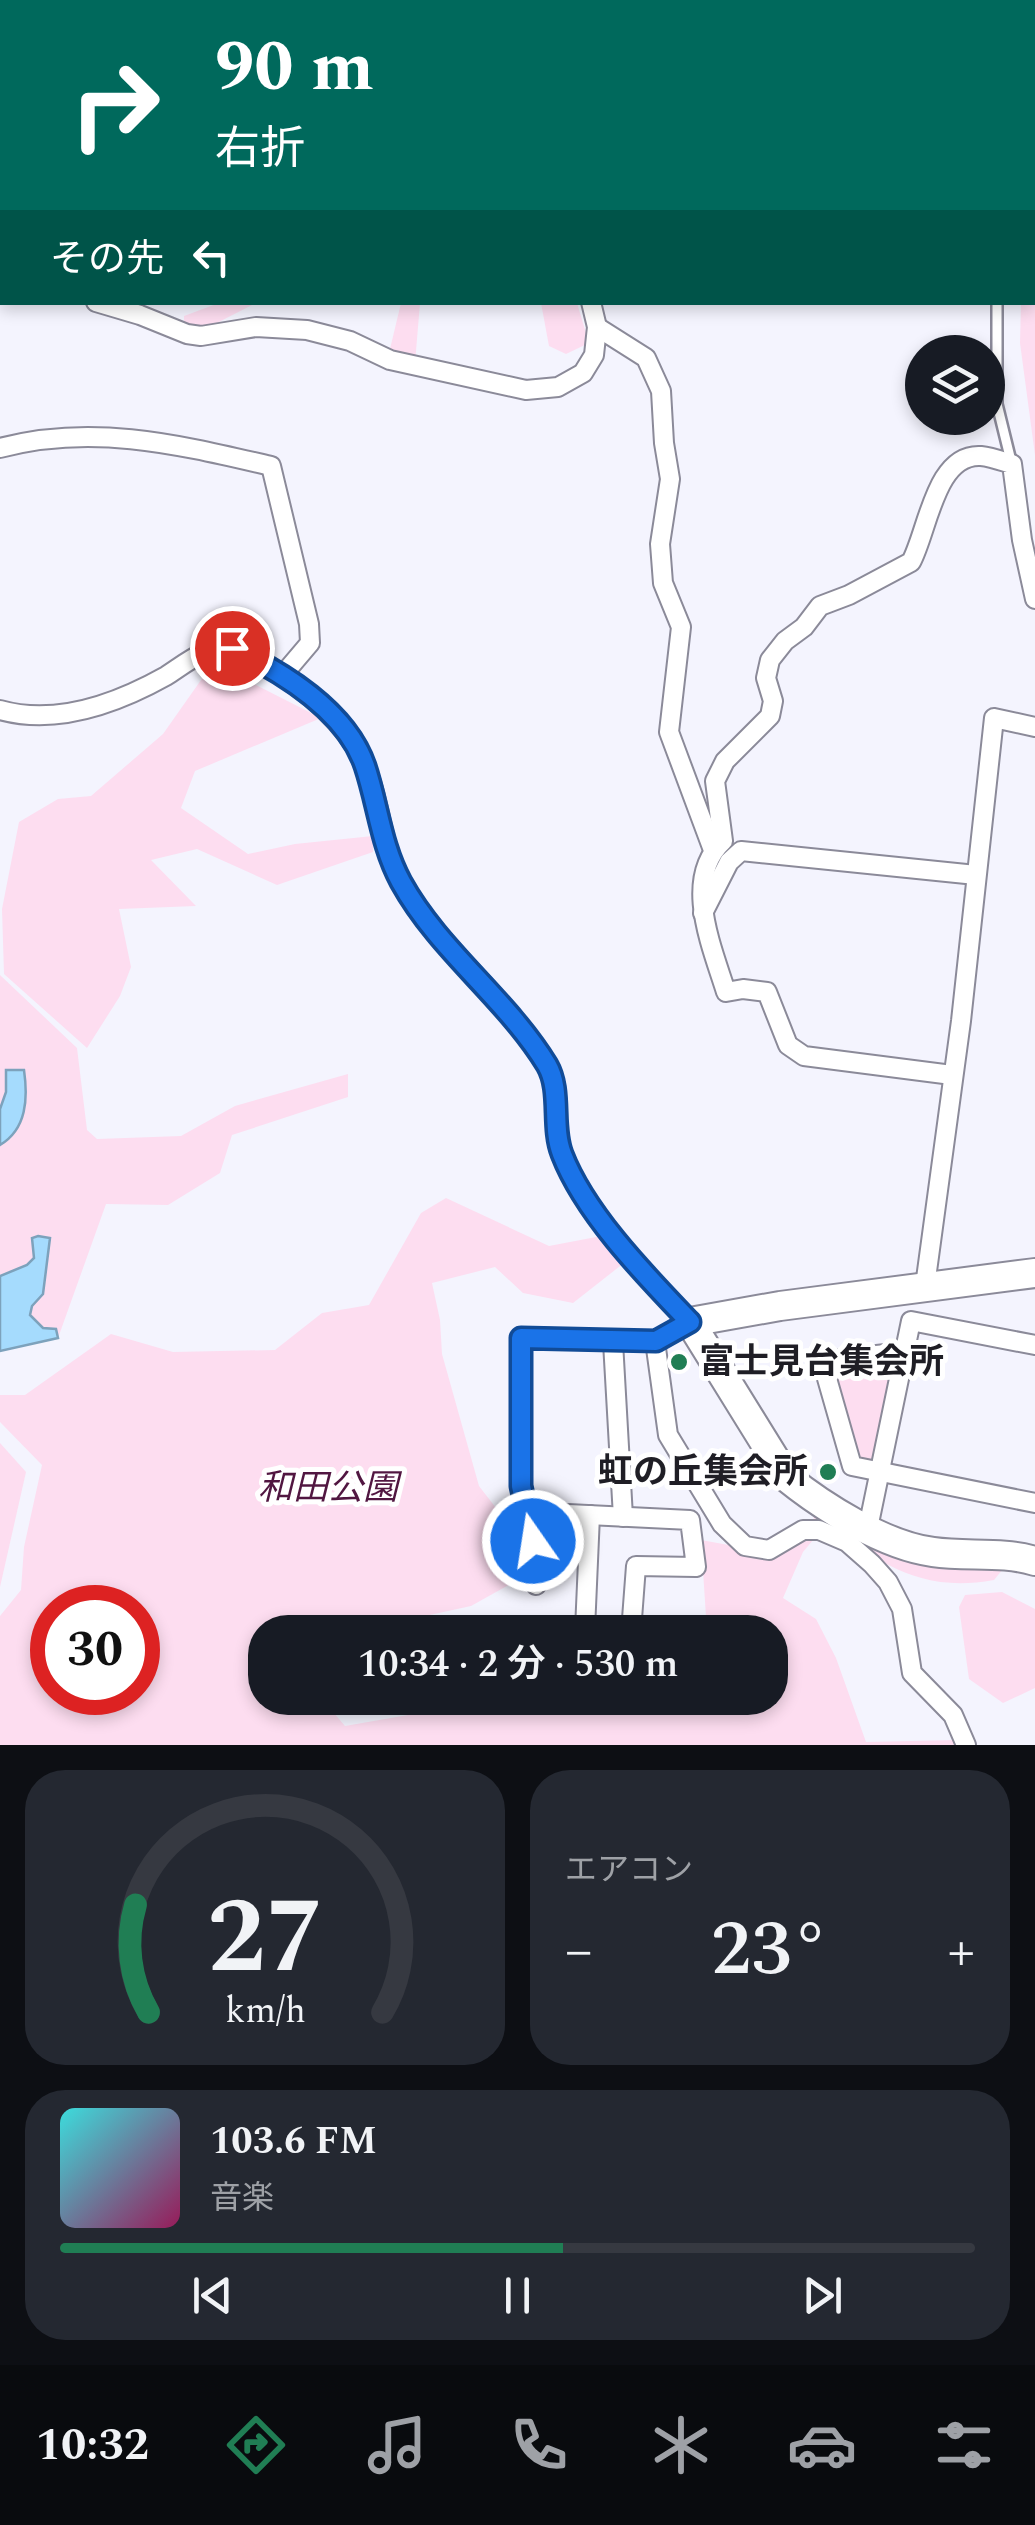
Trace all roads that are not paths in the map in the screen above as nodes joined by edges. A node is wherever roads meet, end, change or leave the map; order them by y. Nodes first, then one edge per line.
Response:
1 (107, 305) edge
2 (592, 305) edge
3 (997, 305) edge
4 (598, 327) junction
5 (0, 448) edge
6 (1012, 464) junction
7 (1035, 599) edge
8 (282, 676) junction
9 (0, 710) edge
10 (1035, 727) edge
11 (713, 850) junction
12 (976, 875) junction
13 (703, 914) junction
14 (952, 1074) junction
15 (1035, 1273) edge
16 (926, 1286) junction
17 (690, 1322) junction
18 (656, 1341) junction
19 (613, 1342) junction
20 (1035, 1345) edge
21 (904, 1352) junction
22 (882, 1472) junction
23 (1035, 1502) edge
24 (527, 1512) junction
25 (590, 1516) junction
26 (622, 1517) junction
27 (868, 1528) junction
28 (1035, 1561) edge
29 (536, 1584) dead end
30 (586, 1615) edge
31 (630, 1615) edge
32 (966, 1745) edge

1 - 4 street
2 - 4 street
3 - 6 lane
4 - 11 street
5 - 8 street
6 - 7 street
6 - 11 street
8 - 9 street
8 - 17 street
10 - 12 street
11 - 13 street
12 - 13 street
12 - 14 street
13 - 14 street
14 - 16 street
15 - 16 street
16 - 17 street
17 - 18 street
17 - 27 street
18 - 19 street
18 - 32 street
19 - 24 street
19 - 26 street
20 - 21 street
21 - 22 street
21 - 22 street
22 - 23 street
22 - 27 street
24 - 25 street
24 - 29 street
25 - 26 street
25 - 30 street
26 - 31 street
27 - 28 street

